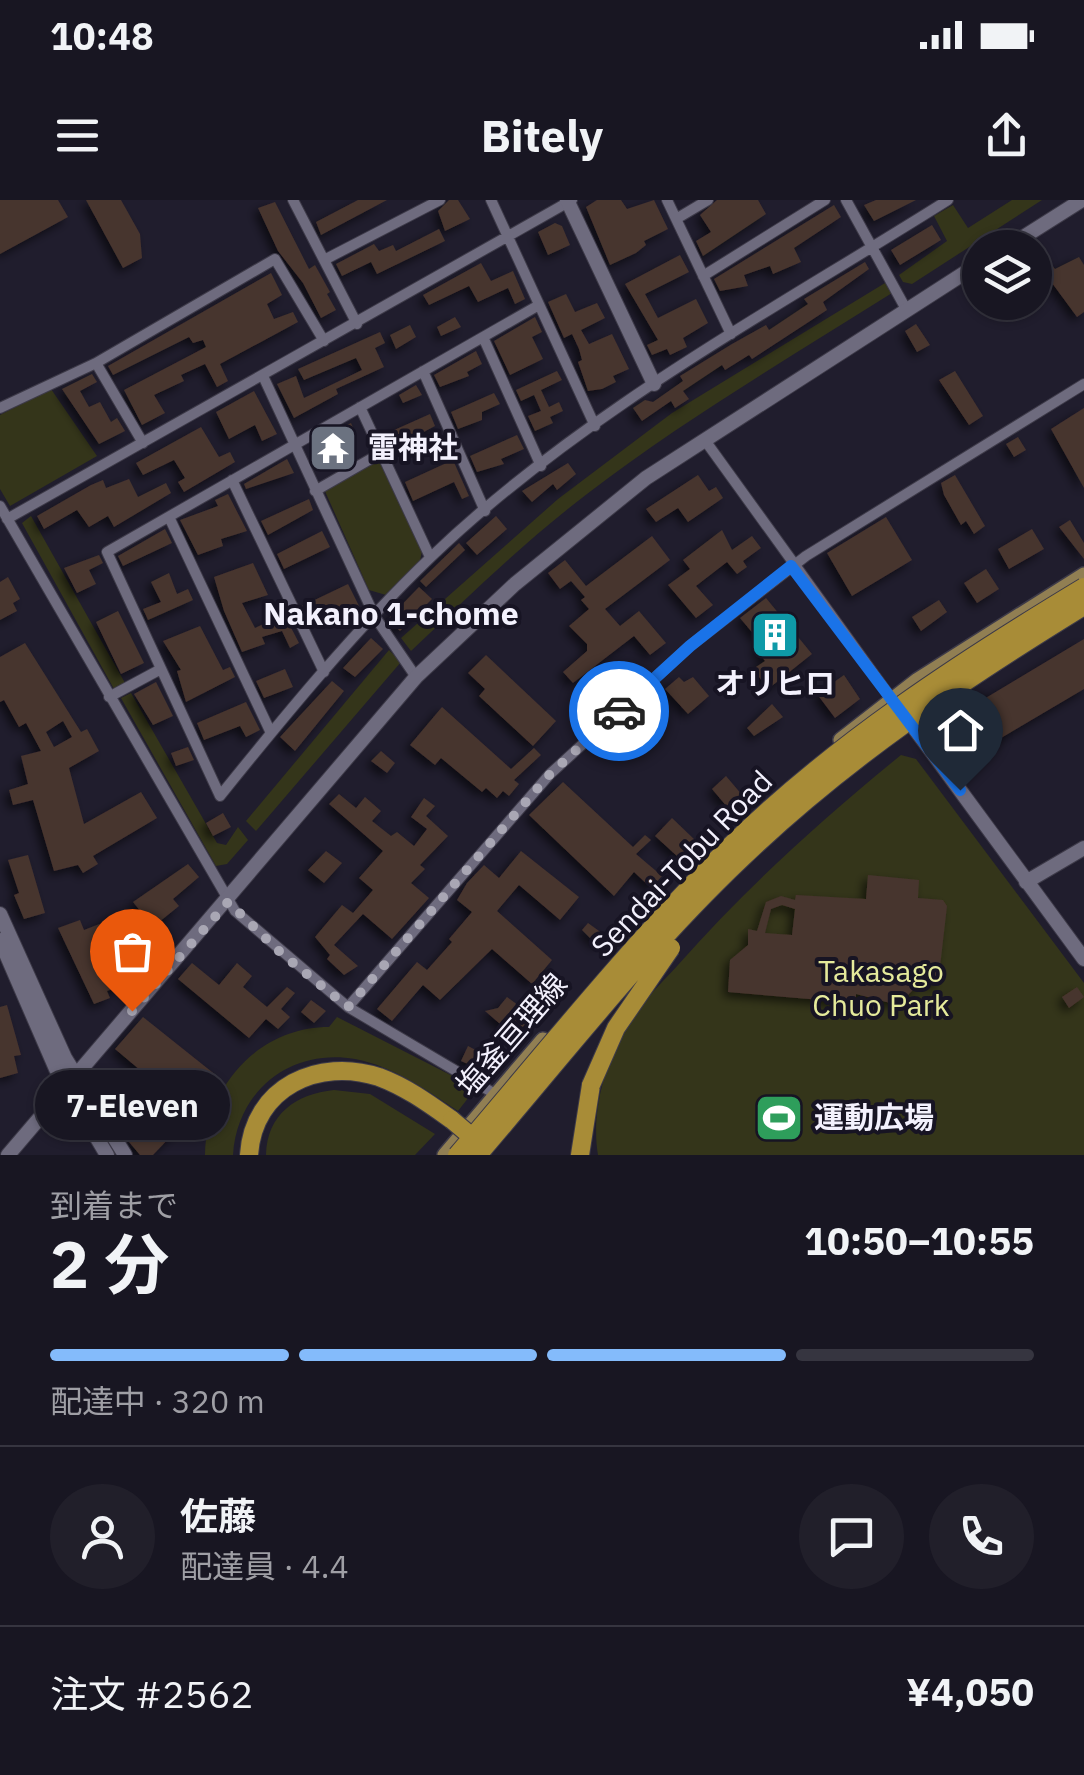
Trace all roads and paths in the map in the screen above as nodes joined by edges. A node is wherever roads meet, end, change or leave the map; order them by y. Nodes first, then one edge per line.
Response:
1 (293, 200) edge
2 (440, 200) edge
3 (491, 200) edge
4 (667, 200) edge
5 (708, 200) edge
6 (825, 200) edge
7 (846, 200) edge
8 (948, 200) edge
9 (1082, 200) edge
10 (569, 201) edge
11 (929, 205) edge
12 (676, 218) junction
13 (1034, 230) edge
14 (508, 237) junction
15 (872, 248) junction
16 (324, 260) junction
17 (962, 275) edge
18 (703, 276) junction
19 (539, 305) junction
20 (906, 310) junction
21 (357, 324) junction
22 (731, 334) junction
23 (483, 337) junction
24 (324, 341) junction
25 (96, 363) junction
26 (423, 371) junction
27 (263, 376) junction
28 (654, 384) junction
29 (1084, 384) edge
30 (360, 407) junction
31 (0, 408) edge
32 (595, 426) junction
33 (704, 439) junction
34 (144, 443) junction
35 (294, 445) junction
36 (382, 452) junction
37 (541, 466) junction
38 (232, 480) junction
39 (315, 491) junction
40 (0, 506) edge
41 (484, 511) junction
42 (169, 516) junction
43 (7, 519) junction
44 (430, 557) junction
45 (791, 566) junction
46 (1084, 575) edge
47 (1084, 587) edge
48 (1084, 608) edge
49 (375, 617) junction
50 (161, 668) junction
51 (324, 672) junction
52 (416, 677) junction
53 (108, 697) junction
54 (891, 698) junction
55 (911, 722) junction
56 (271, 734) junction
57 (829, 780) junction
58 (1084, 845) edge
59 (1026, 882) junction
60 (228, 902) junction
61 (0, 914) edge
62 (0, 940) edge
63 (1084, 959) edge
64 (348, 1007) junction
65 (574, 1019) junction
66 (70, 1082) junction
67 (495, 1094) junction
68 (448, 1123) junction
69 (8, 1155) edge
70 (107, 1155) edge
71 (126, 1155) edge
72 (249, 1155) edge
73 (260, 1155) edge
74 (446, 1155) edge
75 (458, 1155) edge
76 (479, 1155) edge
77 (493, 1155) edge
78 (580, 1155) edge

1 - 16 street
2 - 16 street
3 - 14 street
4 - 12 street
5 - 12 street
6 - 18 street
7 - 15 street
8 - 11 street
9 - 13 street
10 - 14 street
10 - 28 street
11 - 15 street
12 - 18 street
14 - 19 street
14 - 21 street
15 - 20 street
15 - 22 street
16 - 21 street
17 - 20 street
18 - 22 street
19 - 23 street
19 - 32 street
20 - 33 street
21 - 24 street
22 - 28 street
23 - 26 street
23 - 37 street
24 - 25 street
24 - 27 street
25 - 31 street
25 - 34 street
26 - 30 street
26 - 41 street
27 - 34 street
27 - 35 street
28 - 32 street
29 - 45 street
30 - 35 street
30 - 36 street
32 - 37 street
33 - 45 street
33 - 52 street
34 - 43 street
35 - 38 street
35 - 39 street
36 - 39 street
36 - 44 street
37 - 41 street
38 - 42 street
38 - 51 street
39 - 49 street
40 - 43 street
41 - 44 street
42 - 50 street
42 - 56 street
43 - 53 street
44 - 49 street
45 - 54 street
45 - 64 street
46 - 54 main road, 塩釜亘理線
47 - 65 highway, Sendai-Tobu Road, bridge
48 - 55 main road, 塩釜亘理線
48 - 57 highway, Sendai-Tobu Road, bridge
49 - 51 street
49 - 52 street
50 - 53 street
50 - 56 street
51 - 56 street
52 - 60 street
53 - 60 street
54 - 55 street
54 - 67 main road, 塩釜亘理線
55 - 59 street
55 - 76 main road, 塩釜亘理線
57 - 76 highway, Sendai-Tobu Road, bridge
57 - 78 highway, bridge
58 - 59 street
59 - 63 street
60 - 64 street
60 - 66 street
61 - 66 street
62 - 66 street
64 - 67 street
65 - 74 highway, bridge
65 - 75 highway, Sendai-Tobu Road, bridge
66 - 69 street
66 - 70 street
66 - 71 street
67 - 74 main road, 塩釜亘理線
68 - 72 highway
68 - 73 highway
68 - 76 highway, bridge
68 - 77 highway, bridge

